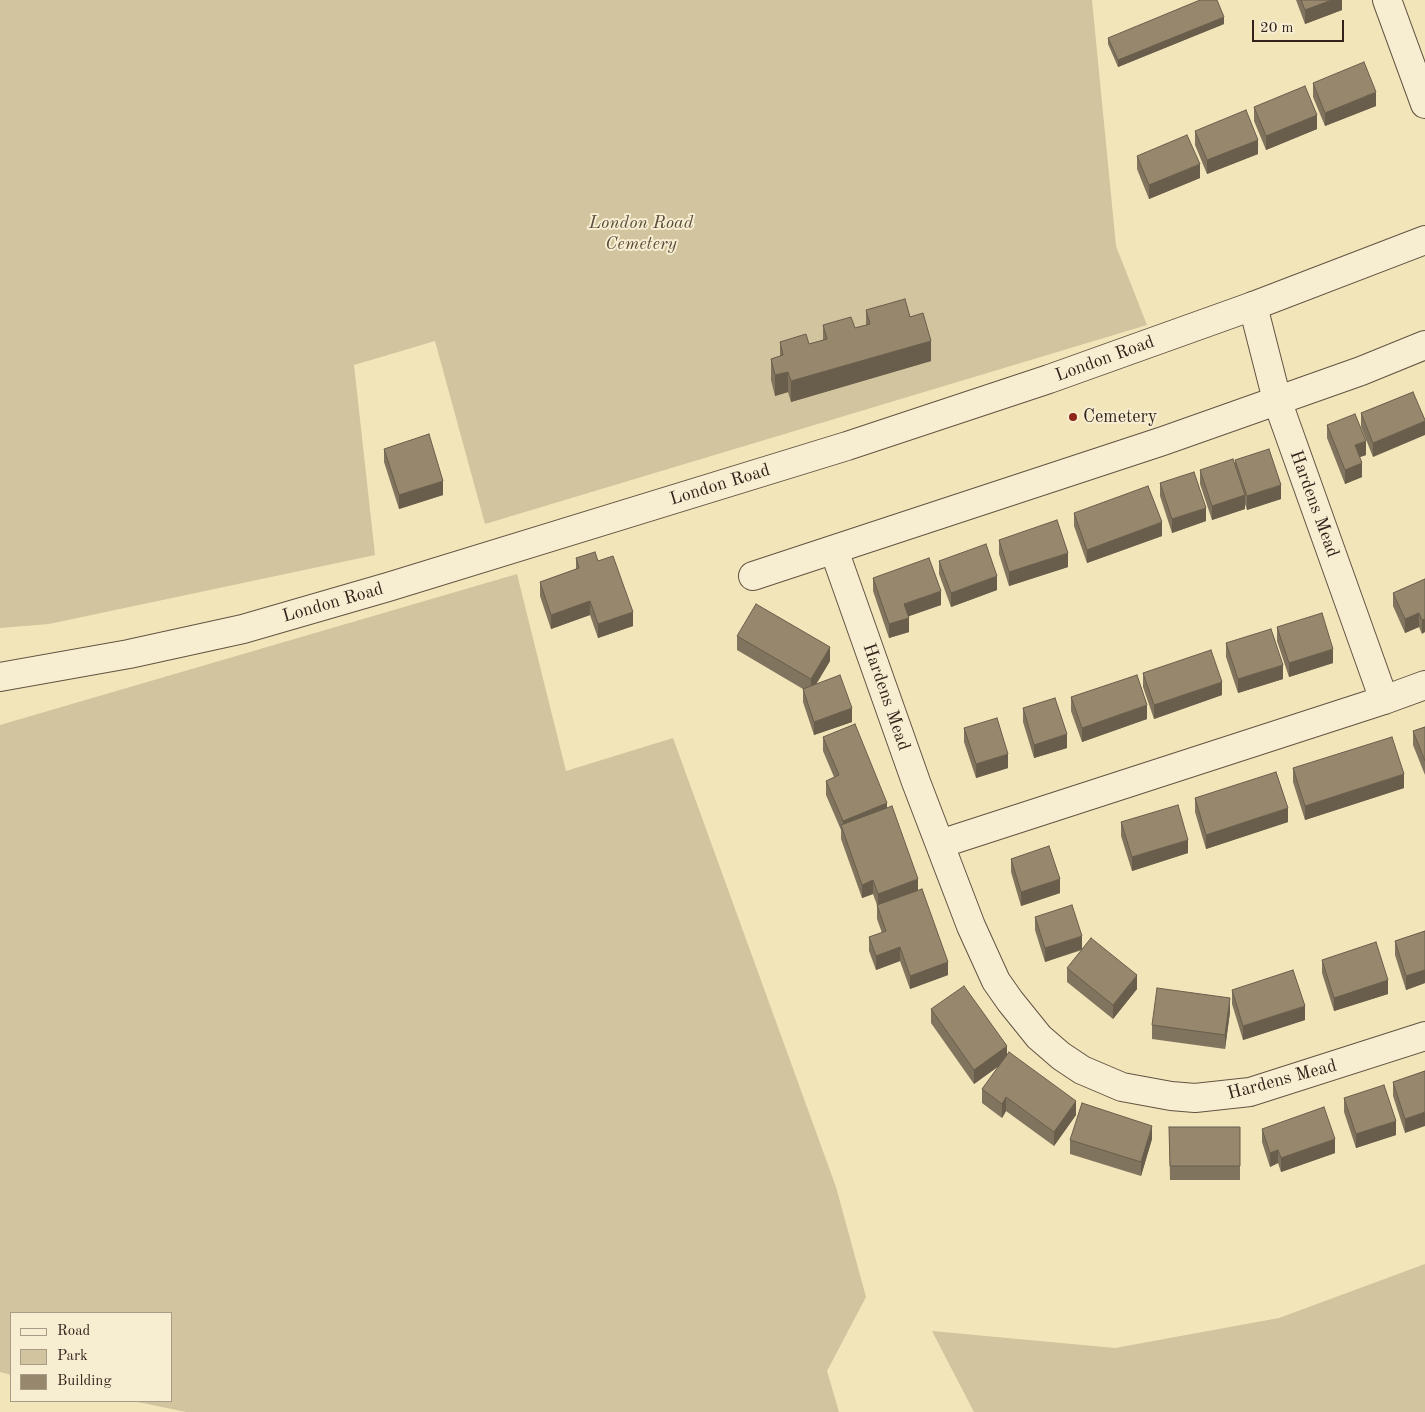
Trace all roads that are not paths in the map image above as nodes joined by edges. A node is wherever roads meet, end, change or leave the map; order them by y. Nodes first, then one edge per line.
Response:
1 (1386, 0) edge
2 (1425, 104) edge
3 (1425, 240) edge
4 (1252, 306) junction
5 (1425, 345) edge
6 (1277, 400) junction
7 (834, 550) junction
8 (754, 576) dead end
9 (0, 677) edge
10 (1425, 685) edge
11 (1384, 700) junction
12 (940, 844) junction
13 (1425, 1036) edge

1 - 2 street
3 - 4 street, London Road
4 - 6 street, Hardens Mead
4 - 9 street, London Road
5 - 6 street
6 - 7 street
6 - 11 street, Hardens Mead
7 - 8 street
7 - 12 street, Hardens Mead
10 - 11 street
11 - 12 street
12 - 13 street, Hardens Mead

